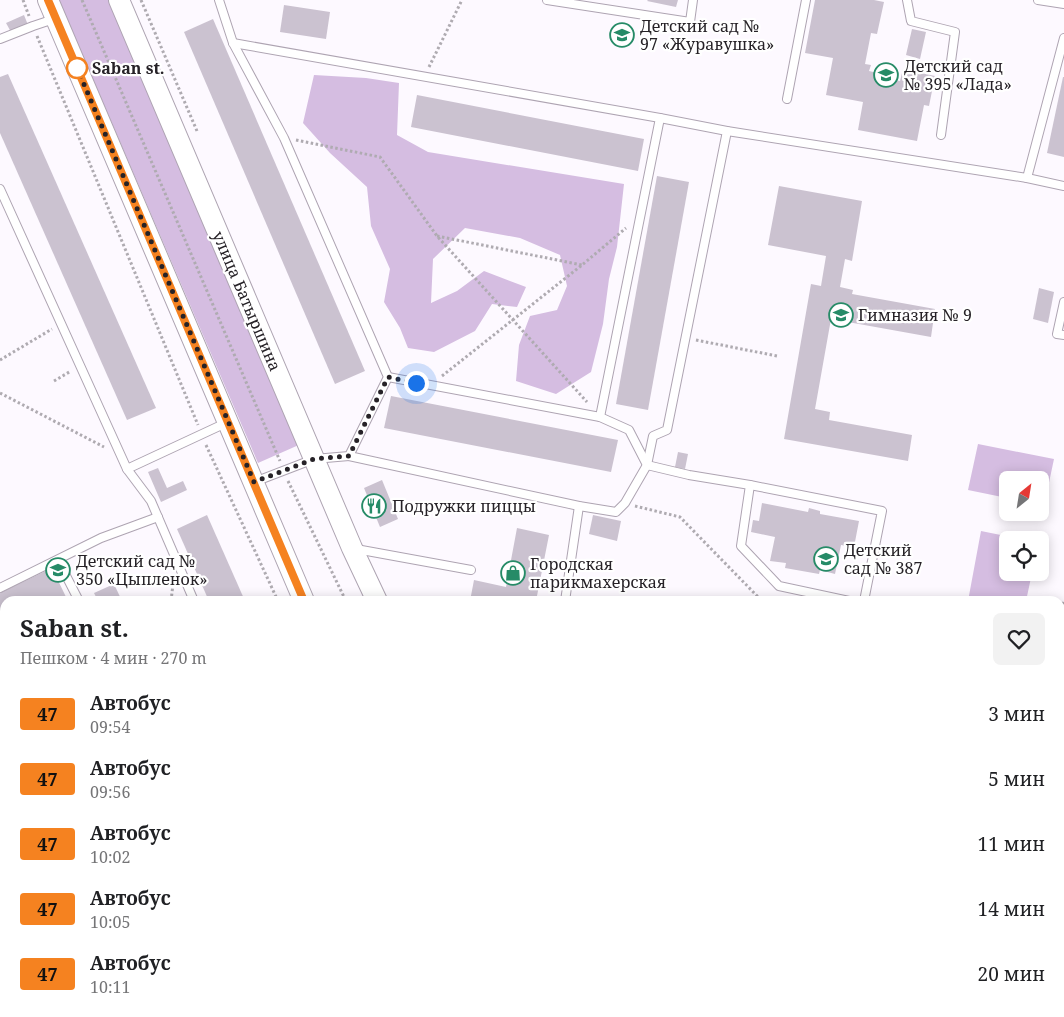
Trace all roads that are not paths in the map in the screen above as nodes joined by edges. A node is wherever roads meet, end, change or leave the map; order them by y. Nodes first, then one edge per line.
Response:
1 (48, 0) edge
2 (219, 0) edge
3 (547, 0) edge
4 (693, 0) edge
5 (806, 0) edge
6 (907, 0) edge
7 (1038, 0) edge
8 (124, 1) edge
9 (1064, 4) edge
10 (56, 19) junction
11 (1064, 38) edge
12 (0, 39) edge
13 (233, 43) junction
14 (787, 99) dead end
15 (660, 118) junction
16 (726, 131) junction
17 (941, 135) dead end
18 (1027, 178) junction
19 (1064, 186) edge
20 (0, 189) edge
21 (1064, 302) edge
22 (1064, 335) edge
23 (388, 377) junction
24 (600, 417) junction
25 (228, 422) junction
26 (349, 456) junction
27 (314, 459) junction
28 (647, 465) junction
29 (127, 469) junction
30 (254, 482) junction
31 (750, 485) junction
32 (580, 506) junction
33 (158, 517) junction
34 (352, 548) junction
35 (58, 560) junction
36 (471, 570) dead end
37 (0, 588) edge
38 (76, 596) edge
39 (192, 596) edge
40 (302, 596) edge
41 (375, 596) edge
42 (565, 596) edge
43 (826, 596) edge
44 (865, 596) edge

1 - 10 street
2 - 13 lane
3 - 4 lane
5 - 14 lane
6 - 17 lane
7 - 9 lane
8 - 27 street, улица Батыршина
10 - 12 lane
10 - 25 street
11 - 18 lane
13 - 15 lane
13 - 23 lane
15 - 16 lane
15 - 24 lane
16 - 18 lane
16 - 28 lane
18 - 19 lane
20 - 29 lane
21 - 22 lane
23 - 24 lane
23 - 26 lane
24 - 28 lane
25 - 29 lane
25 - 30 street
26 - 27 lane
26 - 32 lane
27 - 30 lane
27 - 34 street, улица Батыршина
28 - 31 lane
28 - 32 lane
29 - 33 lane
30 - 40 street
31 - 43 lane
31 - 44 lane
32 - 42 lane
33 - 35 lane
33 - 39 lane
34 - 36 lane
34 - 41 street, улица Батыршина
35 - 37 lane
35 - 38 lane

